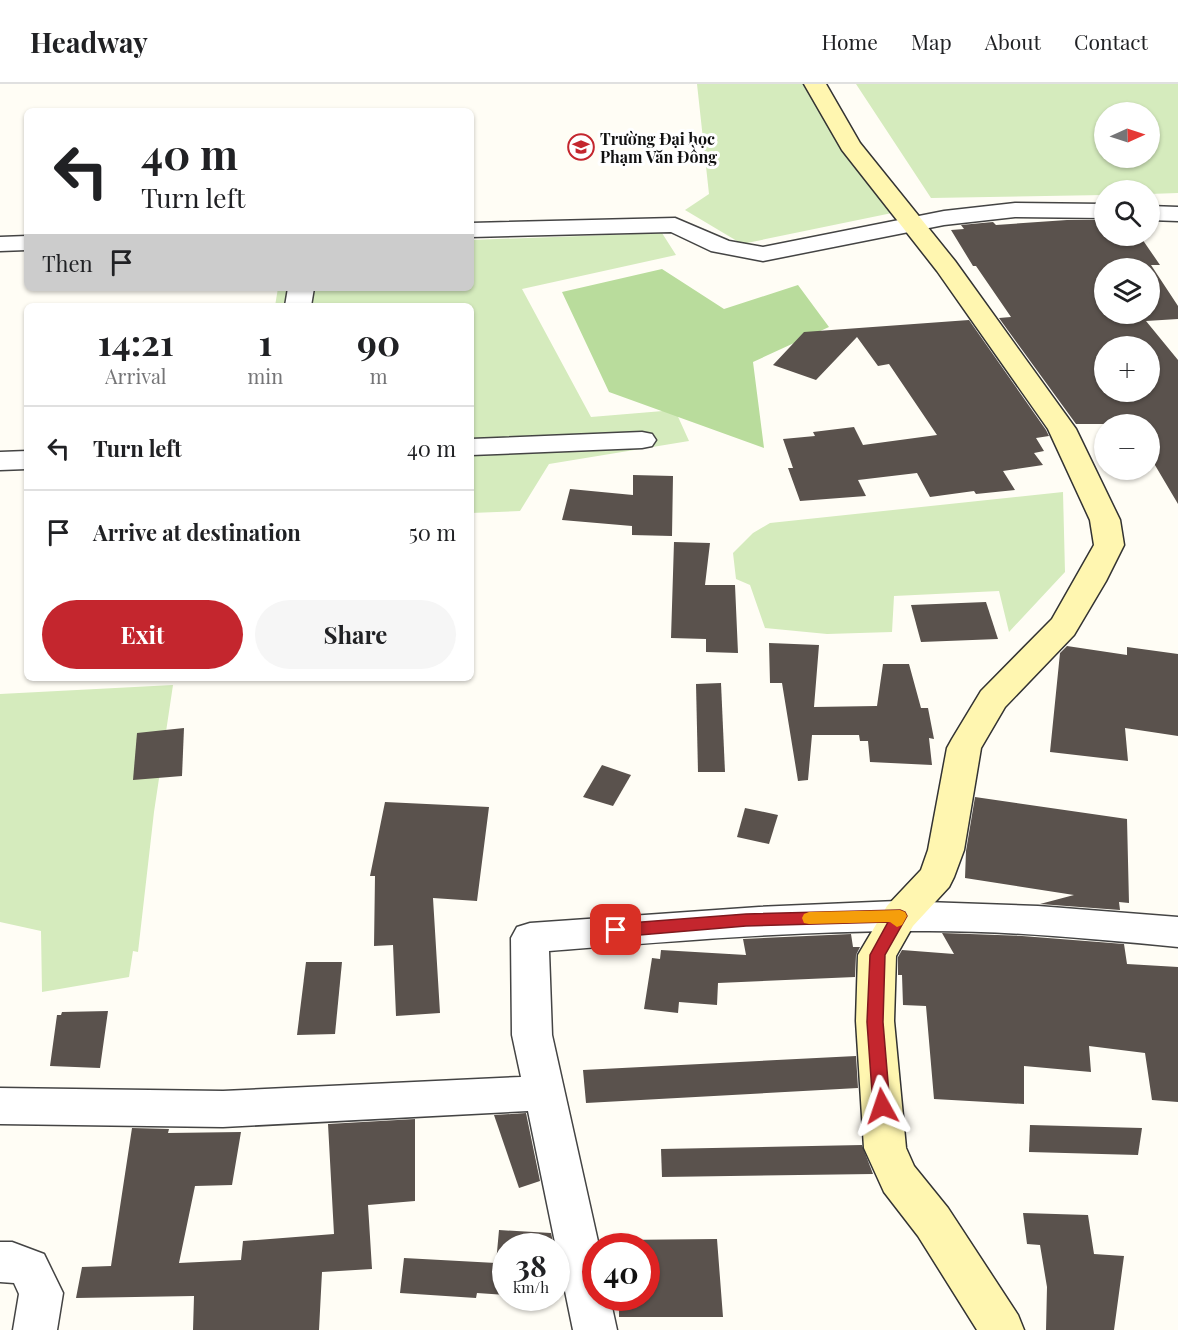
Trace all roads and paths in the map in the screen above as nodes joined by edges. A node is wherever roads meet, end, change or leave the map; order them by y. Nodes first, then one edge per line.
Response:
1 (815, 84) edge
2 (1094, 211) edge
3 (1160, 213) edge
4 (1178, 214) edge
5 (912, 225) junction
6 (474, 230) edge
7 (24, 243) edge
8 (0, 244) edge
9 (642, 440) dead end
10 (474, 447) edge
11 (24, 460) edge
12 (0, 461) edge
13 (900, 916) junction
14 (1178, 932) edge
15 (543, 1093) junction
16 (0, 1106) edge
17 (0, 1262) edge
18 (35, 1330) edge
19 (595, 1330) edge
20 (1002, 1330) edge

1 - 5 street
2 - 5 street
3 - 4 street
5 - 6 street
5 - 13 street
7 - 8 street
9 - 10 street
11 - 12 street
13 - 14 street
13 - 15 street
13 - 20 street
15 - 16 street
15 - 19 street
17 - 18 street

